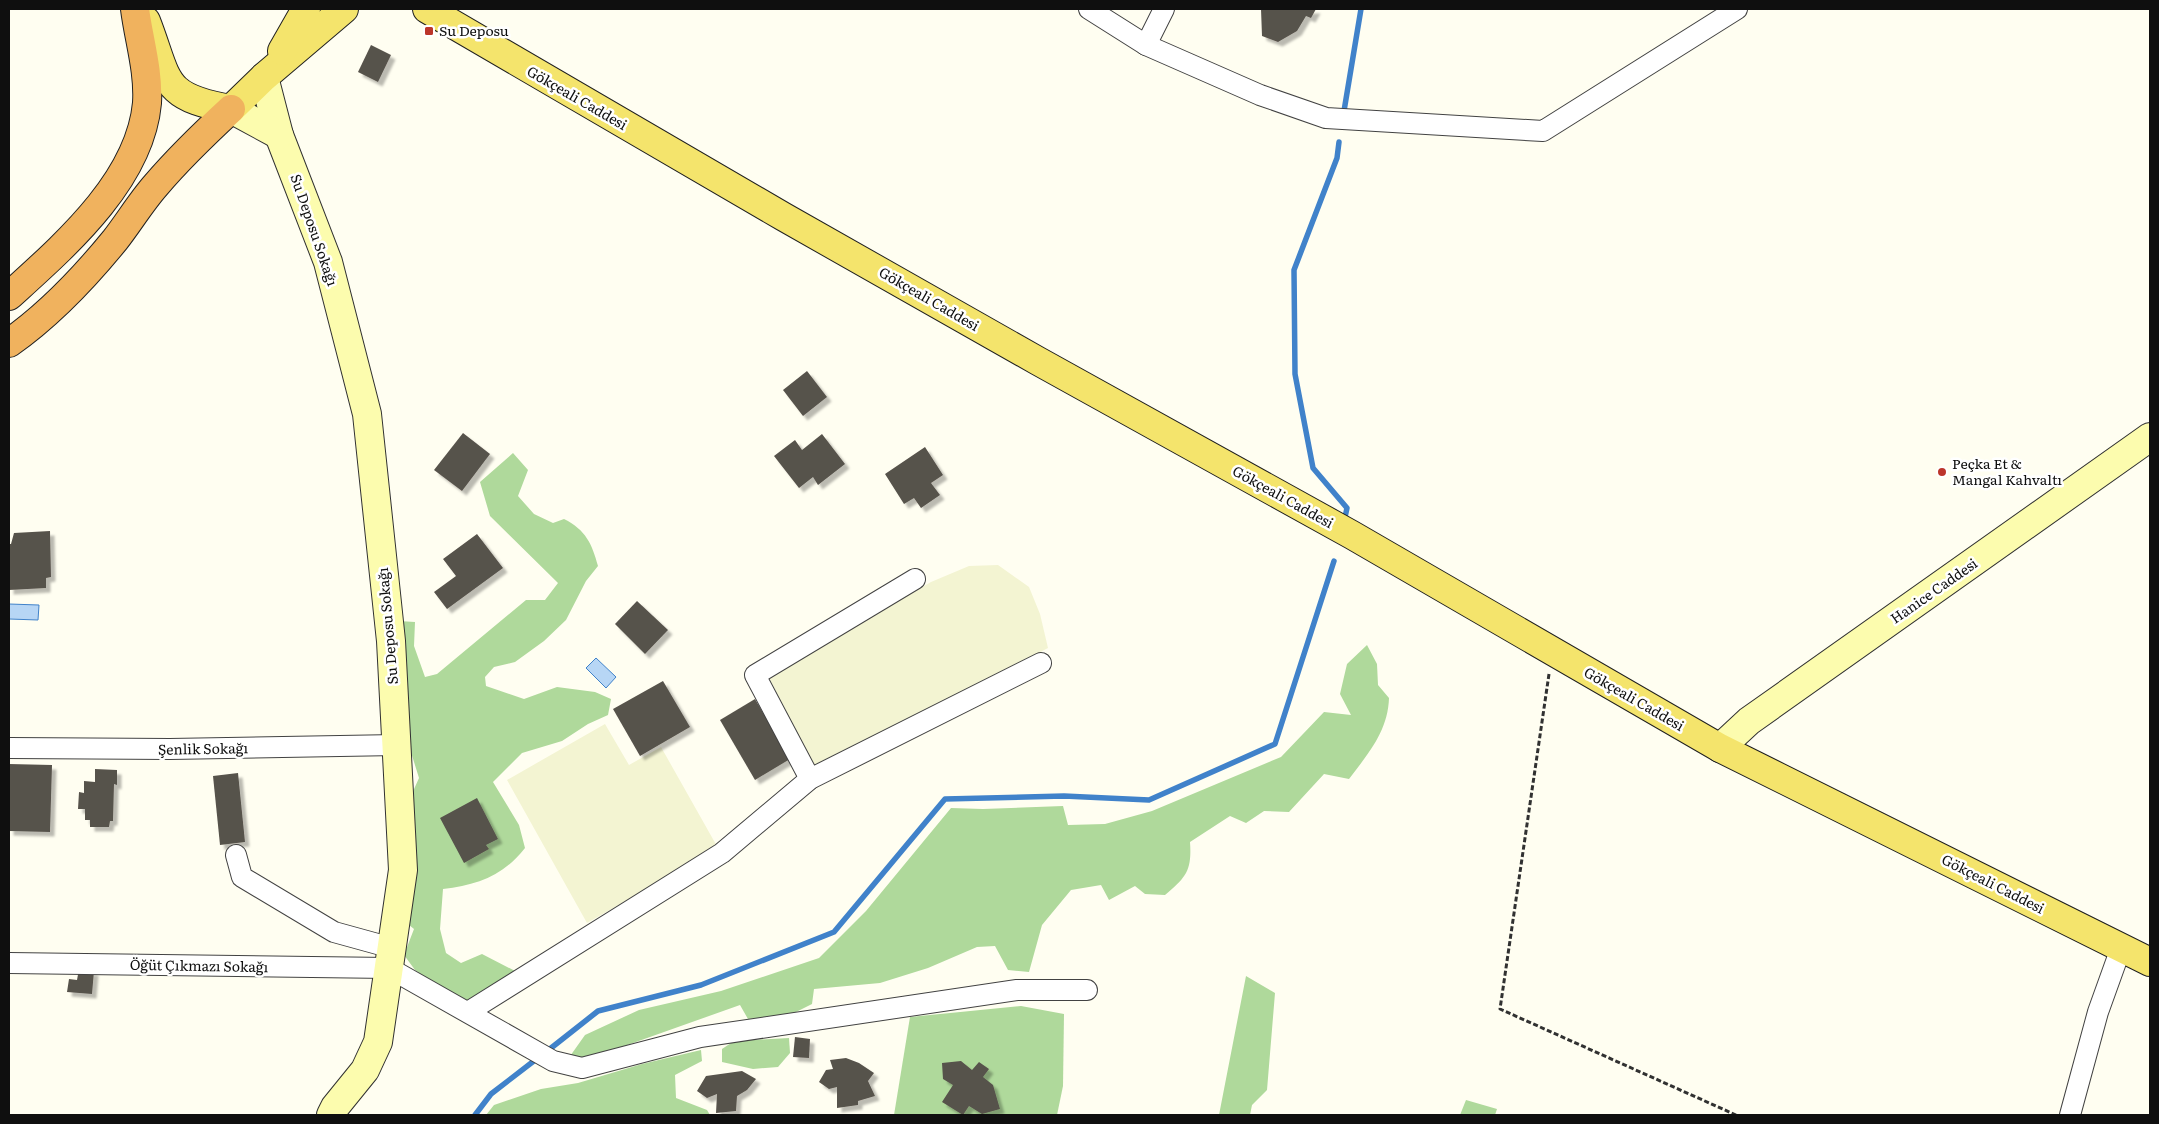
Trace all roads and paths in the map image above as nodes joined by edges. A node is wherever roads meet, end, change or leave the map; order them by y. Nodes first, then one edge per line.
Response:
1 (136, 9) edge
2 (141, 9) edge
3 (306, 9) edge
4 (344, 9) edge
5 (412, 9) edge
6 (427, 9) edge
7 (1089, 9) edge
8 (1164, 9) edge
9 (1737, 9) edge
10 (460, 29) junction
11 (1146, 44) junction
12 (264, 77) junction
13 (231, 109) junction
14 (279, 135) junction
15 (9, 296) edge
16 (9, 343) edge
17 (2150, 437) edge
18 (915, 579) dead end
19 (1552, 652) junction
20 (1041, 663) dead end
21 (397, 745) junction
22 (9, 748) edge
23 (1720, 748) junction
24 (810, 779) junction
25 (236, 855) dead end
26 (2121, 948) junction
27 (390, 958) junction
28 (2150, 962) edge
29 (9, 963) edge
30 (1087, 990) dead end
31 (468, 1012) junction
32 (331, 1115) edge
33 (1736, 1115) edge
34 (2070, 1115) edge

1 - 15 highway
2 - 13 main road
3 - 12 main road
4 - 12 main road
5 - 10 main road
6 - 10 main road, Gökçeali Caddesi
7 - 11 street
8 - 11 street
9 - 11 street
10 - 19 main road, Gökçeali Caddesi
12 - 13 main road
12 - 14 street, Su Deposu Sokağı
13 - 14 street
13 - 16 highway
14 - 21 street, Su Deposu Sokağı
17 - 23 street, Hanice Caddesi
18 - 24 street
19 - 23 main road, Gökçeali Caddesi
19 - 33 path
20 - 24 street
21 - 22 street, Şenlik Sokağı
21 - 27 street, Su Deposu Sokağı
23 - 26 main road, Gökçeali Caddesi
24 - 31 street
25 - 27 street
26 - 28 main road, Gökçeali Caddesi
26 - 34 street
27 - 29 street, Öğüt Çıkmazı Sokağı
27 - 31 street
27 - 32 street, Su Deposu Sokağı
30 - 31 street

